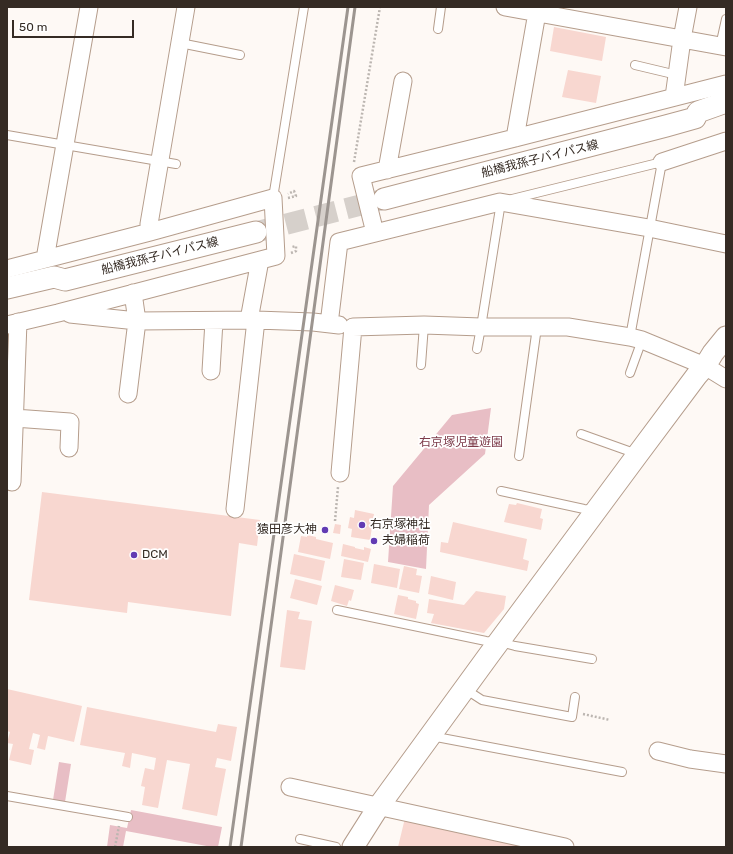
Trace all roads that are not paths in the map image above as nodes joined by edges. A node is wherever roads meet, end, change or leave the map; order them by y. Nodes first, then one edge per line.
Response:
1 (89, 7) edge
2 (186, 7) edge
3 (304, 7) edge
4 (441, 7) edge
5 (505, 7) edge
6 (688, 7) edge
7 (538, 10) edge
8 (726, 19) edge
9 (438, 29) dead end
10 (682, 38) junction
11 (180, 43) junction
12 (723, 46) edge
13 (240, 55) dead end
14 (635, 65) dead end
15 (677, 75) junction
16 (403, 81) dead end
17 (726, 84) edge
18 (674, 97) junction
19 (726, 102) edge
20 (726, 116) edge
21 (695, 118) junction
22 (7, 135) edge
23 (515, 138) junction
24 (726, 141) edge
25 (65, 145) junction
26 (662, 162) junction
27 (168, 163) junction
28 (386, 170) junction
29 (272, 198) junction
30 (384, 199) tunnel mouth
31 (500, 202) junction
32 (649, 228) junction
33 (150, 232) junction
34 (256, 232) tunnel mouth
35 (375, 233) junction
36 (726, 244) edge
37 (45, 259) junction
38 (260, 260) junction
39 (7, 269) edge
40 (65, 280) junction
41 (7, 288) edge
42 (133, 293) junction
43 (7, 300) edge
44 (58, 313) junction
45 (253, 320) junction
46 (137, 321) junction
47 (214, 321) junction
48 (12, 324) edge
49 (329, 324) junction
50 (424, 325) junction
51 (353, 327) junction
52 (482, 327) junction
53 (537, 327) junction
54 (726, 337) edge
55 (636, 338) junction
56 (477, 349) dead end
57 (422, 365) dead end
58 (705, 366) junction
59 (211, 371) dead end
60 (630, 373) dead end
61 (726, 379) edge
62 (128, 394) dead end
63 (14, 418) junction
64 (581, 434) dead end
65 (70, 448) dead end
66 (638, 454) junction
67 (518, 456) dead end
68 (340, 473) road end
69 (12, 482) dead end
70 (501, 491) dead end
71 (235, 509) dead end
72 (596, 510) junction
73 (337, 610) dead end
74 (500, 642) junction
75 (592, 660) dead end
76 (465, 689) junction
77 (575, 697) dead end
78 (430, 736) junction
79 (658, 751) dead end
80 (726, 764) edge
81 (622, 772) dead end
82 (290, 787) dead end
83 (7, 796) edge
84 (379, 806) junction
85 (124, 816) road end
86 (300, 839) dead end
87 (336, 847) edge
88 (353, 847) edge
89 (565, 847) edge

1 - 25 street
2 - 11 street
3 - 29 lane
4 - 9 lane
5 - 7 street
6 - 10 street
7 - 10 street
7 - 23 street
8 - 12 lane
10 - 12 street
10 - 15 street
11 - 13 lane
11 - 27 street
14 - 15 lane
15 - 18 street
16 - 28 street
17 - 18 street
18 - 23 street
19 - 21 street, 船橋我孫子バイパス線
20 - 21 street, 船橋我孫子バイパス線
21 - 30 street, 船橋我孫子バイパス線
22 - 25 lane
23 - 28 street
24 - 26 street
25 - 27 lane
25 - 37 street
26 - 31 lane
26 - 32 lane
27 - 33 street
28 - 35 street
29 - 33 street
29 - 38 street
31 - 32 street
31 - 35 street
31 - 52 lane
32 - 36 street
32 - 55 lane
33 - 37 street
34 - 40 street, 船橋我孫子バイパス線
35 - 49 street
37 - 39 street
38 - 42 street
38 - 45 street
40 - 41 street, 船橋我孫子バイパス線
40 - 43 street, 船橋我孫子バイパス線
42 - 44 street
42 - 46 street
44 - 46 street
44 - 48 street
45 - 47 street
45 - 49 street
45 - 71 street
46 - 47 street
46 - 62 street
47 - 59 street
48 - 63 street
49 - 51 street
50 - 51 street
50 - 52 street
50 - 57 lane
51 - 68 street
52 - 53 street
52 - 56 lane
53 - 55 street
53 - 67 lane
54 - 58 street
55 - 58 street
55 - 60 lane
58 - 61 street
58 - 66 street
63 - 65 street
63 - 69 street
64 - 66 lane
66 - 72 street
70 - 72 lane
72 - 74 street
73 - 74 lane
74 - 75 lane
74 - 76 street
76 - 77 lane
76 - 78 street
78 - 81 lane
78 - 84 street
79 - 80 street
82 - 84 street
83 - 85 lane
84 - 88 street
84 - 89 street
86 - 87 lane

